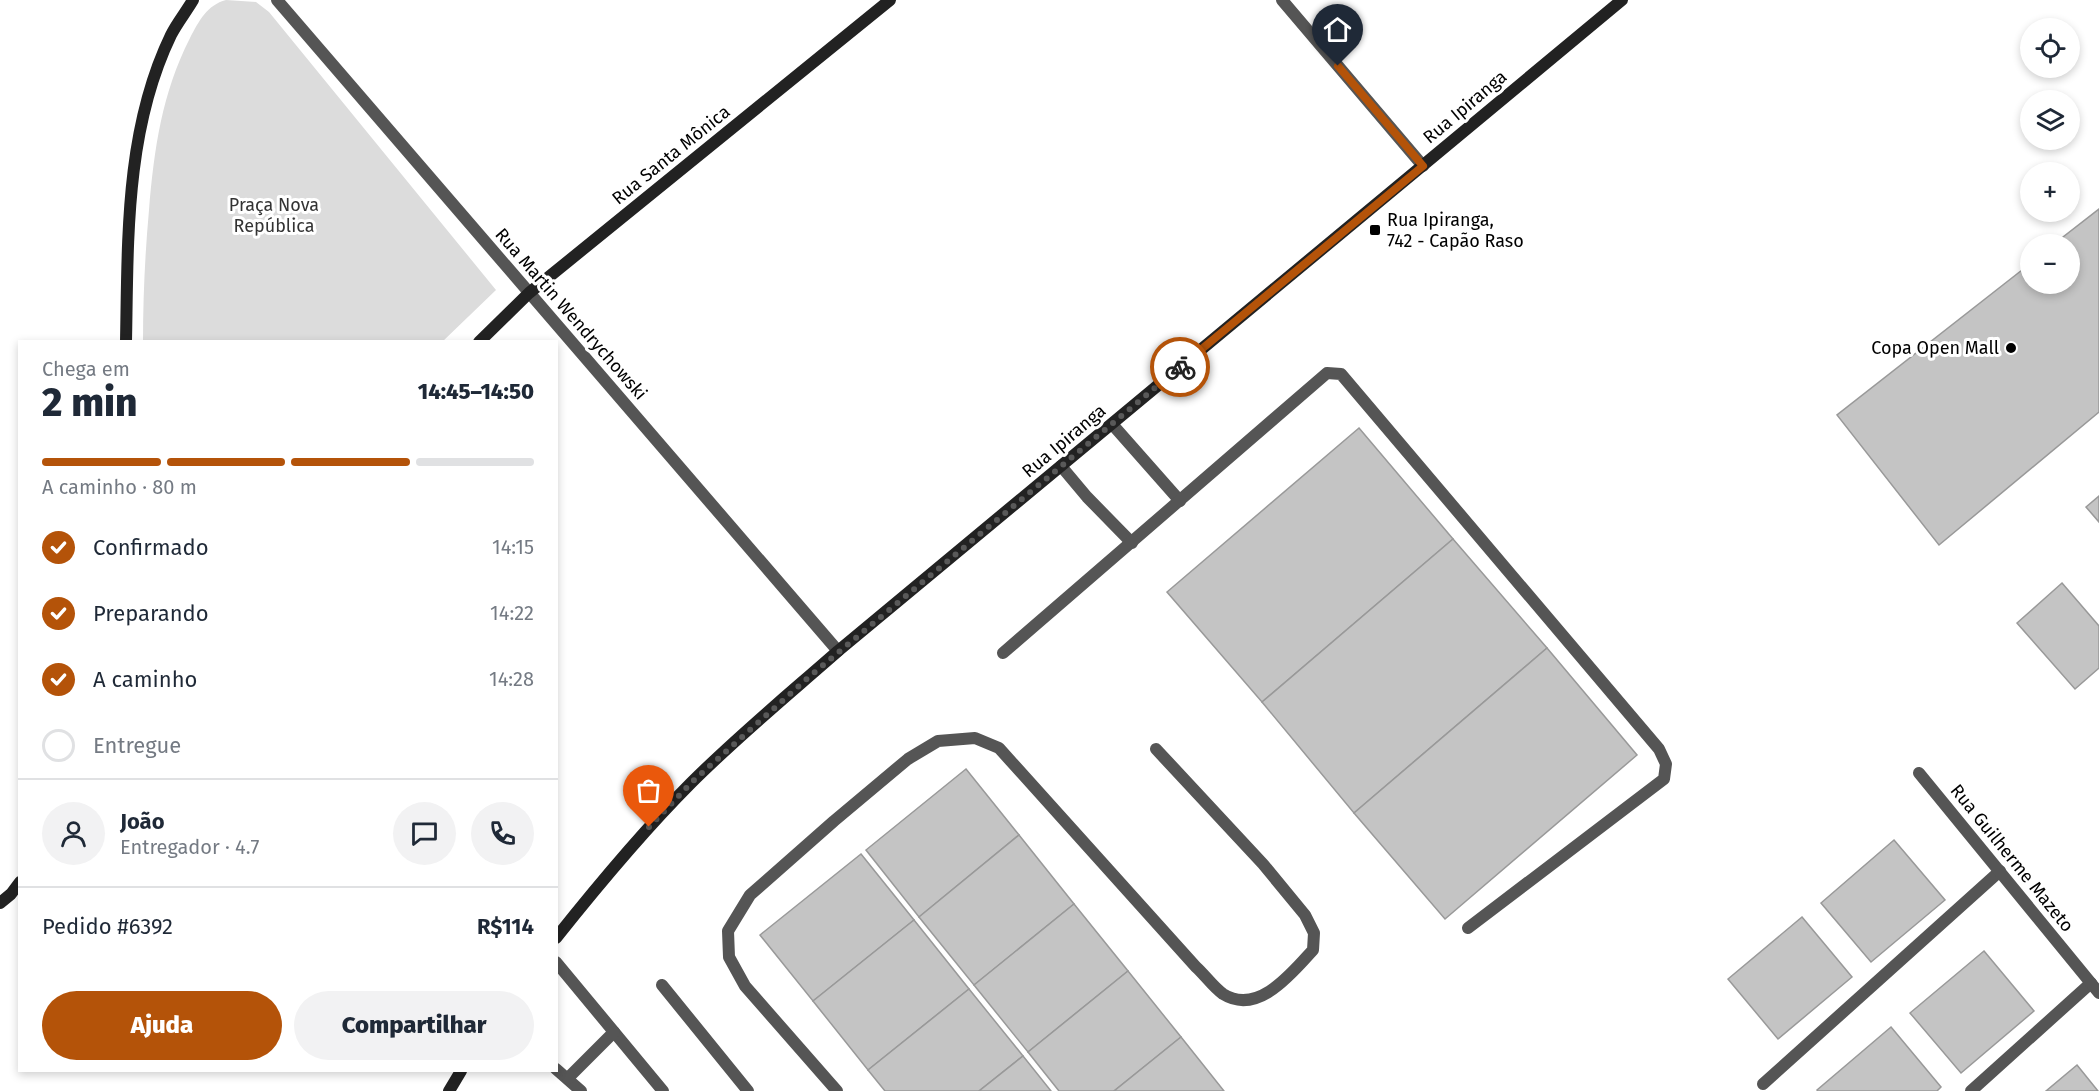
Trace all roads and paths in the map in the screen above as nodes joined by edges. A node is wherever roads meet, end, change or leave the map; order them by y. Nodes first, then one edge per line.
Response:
1 (193, 0) edge
2 (277, 0) edge
3 (890, 0) edge
4 (1282, 0) edge
5 (1622, 0) edge
6 (1423, 166) junction
7 (530, 293) junction
8 (126, 340) edge
9 (481, 340) edge
10 (1112, 424) junction
11 (1061, 466) junction
12 (1180, 501) junction
13 (1132, 543) junction
14 (838, 651) junction
15 (1003, 653) dead end
16 (1156, 749) dead end
17 (1920, 773) dead end
18 (2000, 871) junction
19 (18, 885) edge
20 (0, 903) edge
21 (1468, 928) dead end
22 (558, 936) edge
23 (558, 964) edge
24 (662, 985) dead end
25 (2095, 988) edge
26 (614, 1032) junction
27 (558, 1070) edge
28 (460, 1072) edge
29 (568, 1078) junction
30 (1762, 1084) dead end
31 (449, 1091) edge
32 (581, 1091) edge
33 (663, 1091) edge
34 (748, 1091) edge
35 (837, 1091) edge
36 (1971, 1091) edge

1 - 8 main road
2 - 7 street, Rua Martin Wendrychowski
3 - 7 main road, Rua Santa Mônica
4 - 6 street
5 - 6 main road, Rua Ipiranga
6 - 10 main road, Rua Ipiranga
7 - 9 main road, Rua Santa Mônica
7 - 14 street, Rua Martin Wendrychowski
10 - 11 main road, Rua Ipiranga
10 - 12 street
11 - 13 street
11 - 14 main road, Rua Ipiranga
12 - 13 street
12 - 21 street
13 - 15 street
14 - 22 main road, Rua Ipiranga
16 - 35 street
17 - 18 street, Rua Guilherme Mazeto
18 - 25 street, Rua Guilherme Mazeto
18 - 30 street
19 - 20 main road
23 - 26 street
24 - 34 street
25 - 36 street
26 - 29 street
26 - 33 street
27 - 29 street
28 - 31 main road
29 - 32 street

